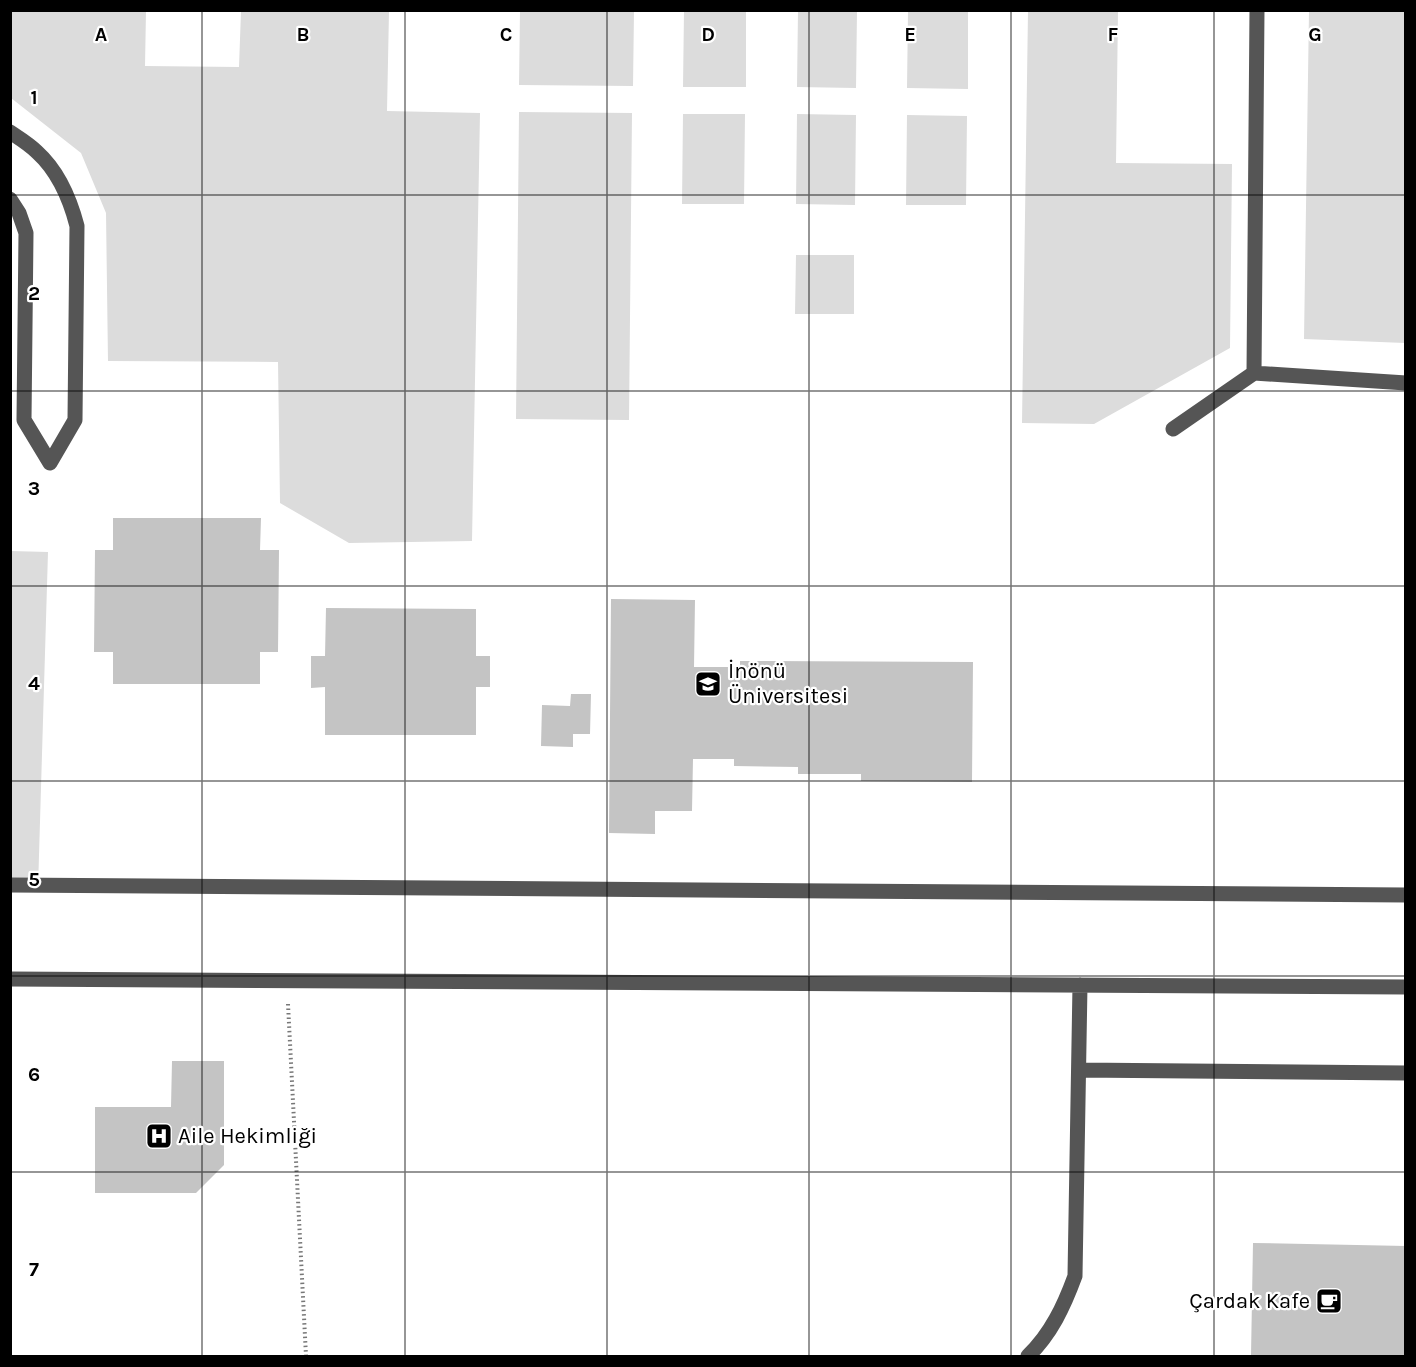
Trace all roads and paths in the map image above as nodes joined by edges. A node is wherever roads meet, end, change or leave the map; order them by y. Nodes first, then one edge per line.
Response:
1 (1257, 10) edge
2 (10, 132) edge
3 (10, 199) edge
4 (1254, 373) junction
5 (1406, 383) edge
6 (1173, 429) dead end
7 (10, 885) edge
8 (1406, 895) edge
9 (10, 979) edge
10 (287, 981) junction
11 (1080, 985) junction
12 (1406, 987) edge
13 (1079, 1070) junction
14 (1406, 1073) edge
15 (306, 1356) edge
16 (1028, 1356) edge

1 - 4 street
2 - 3 street
4 - 5 street
4 - 6 street
7 - 8 street
9 - 10 street
10 - 11 street
10 - 15 path
11 - 12 street
11 - 13 street
13 - 14 street
13 - 16 street

